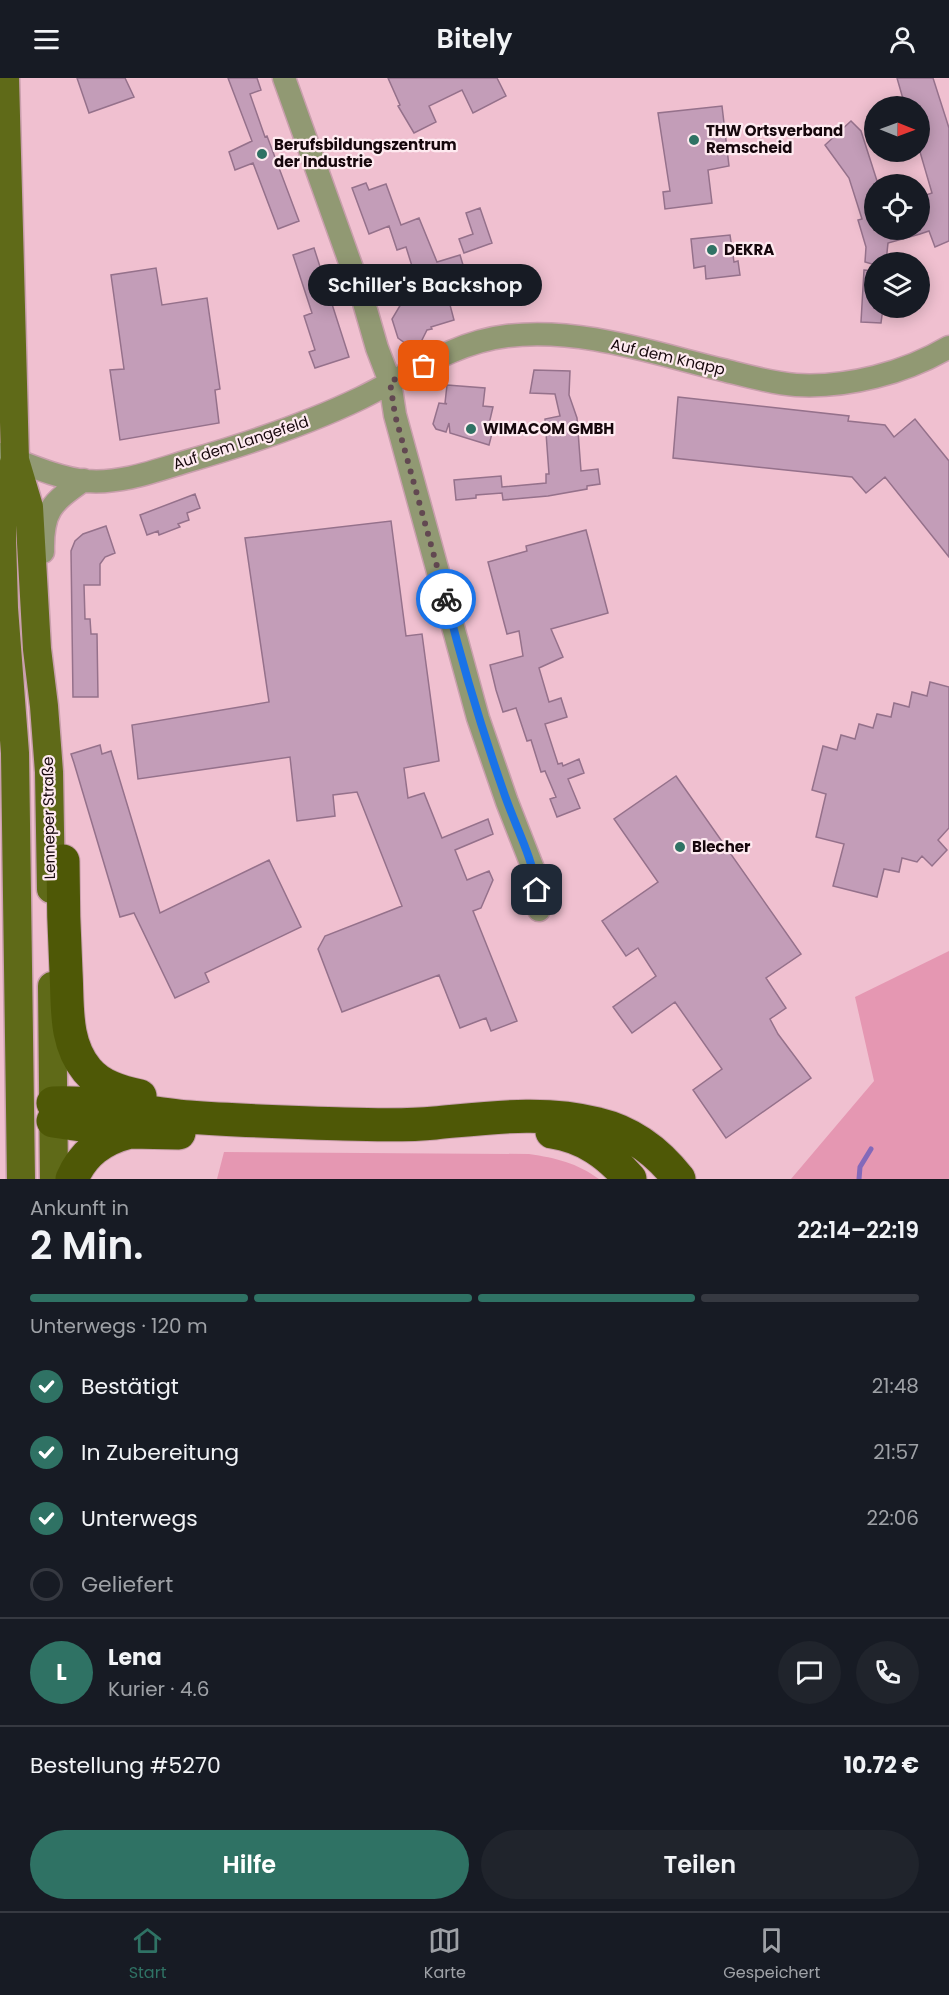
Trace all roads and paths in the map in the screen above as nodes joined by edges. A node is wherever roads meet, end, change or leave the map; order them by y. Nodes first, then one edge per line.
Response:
1 (5, 78) edge
2 (284, 78) edge
3 (949, 348) edge
4 (390, 382) junction
5 (8, 457) edge
6 (84, 480) junction
7 (33, 591) junction
8 (57, 849) junction
9 (539, 910) dead end
10 (20, 1111) junction
11 (53, 1112) junction
12 (188, 1117) junction
13 (130, 1132) junction
14 (21, 1179) edge
15 (54, 1179) edge
16 (72, 1179) edge
17 (630, 1179) edge
18 (679, 1179) edge

1 - 5 main road, Lenneper Straße
2 - 4 street
3 - 4 street, Auf dem Knapp
4 - 6 street, Auf dem Langefeld
4 - 9 street
5 - 6 street, Auf dem Langefeld
5 - 7 main road, Lenneper Straße
5 - 10 main road, Lenneper Straße
6 - 7 street
7 - 8 main road, Lenneper Straße
8 - 11 main road, Lenneper Straße
8 - 12 highway
10 - 11 main road
10 - 14 main road, Lenneper Straße
11 - 12 highway
11 - 13 highway
11 - 15 main road, Lenneper Straße
12 - 18 highway
13 - 16 highway
13 - 17 highway

